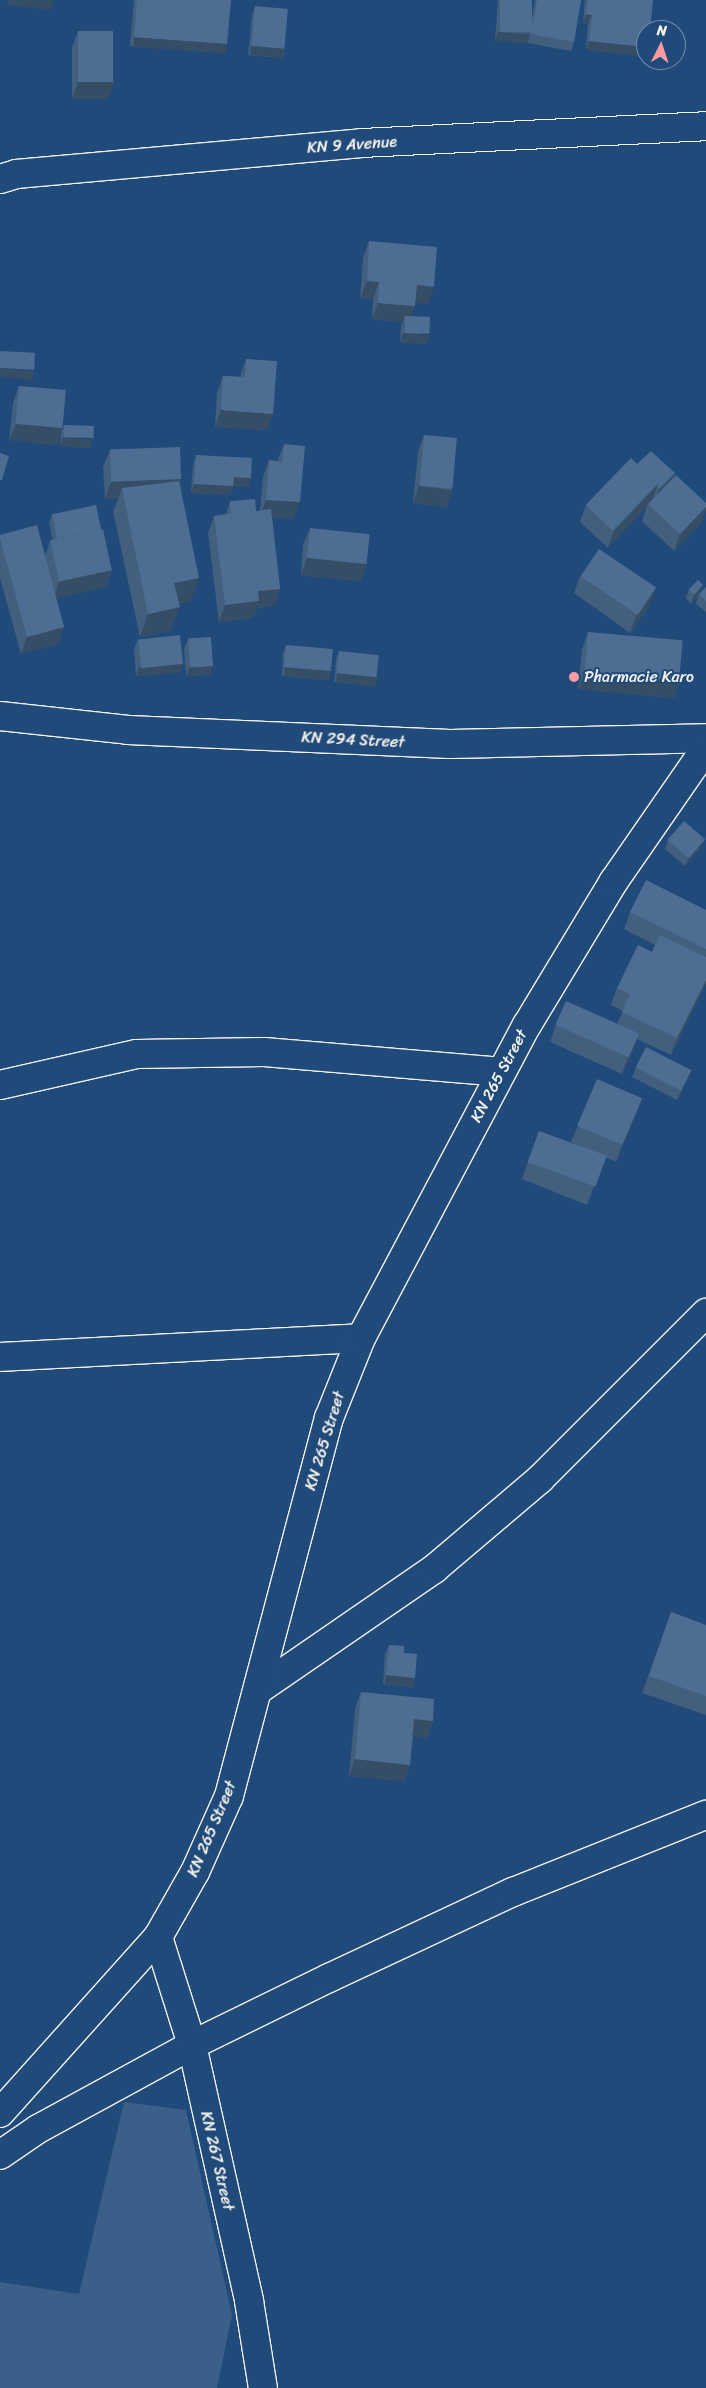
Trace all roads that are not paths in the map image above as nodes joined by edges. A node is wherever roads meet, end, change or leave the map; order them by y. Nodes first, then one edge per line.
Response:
1 (706, 126) edge
2 (0, 179) edge
3 (0, 716) edge
4 (706, 738) edge
5 (706, 748) edge
6 (501, 1072) junction
7 (0, 1085) edge
8 (706, 1313) edge
9 (361, 1338) junction
10 (0, 1357) edge
11 (258, 1690) junction
12 (706, 1815) edge
13 (158, 1937) junction
14 (192, 2045) junction
15 (0, 2113) edge
16 (0, 2155) edge
17 (263, 2388) edge

1 - 2 street, KN 9 Avenue
3 - 4 street, KN 294 Street
5 - 6 street, KN 265 Street
6 - 7 street
6 - 9 street, KN 265 Street
8 - 11 street
9 - 10 street
9 - 11 street, KN 265 Street
11 - 13 street, KN 265 Street
12 - 14 street
13 - 14 street, KN 267 Street
13 - 15 street, KN 265 Street
14 - 16 street
14 - 17 street, KN 267 Street

